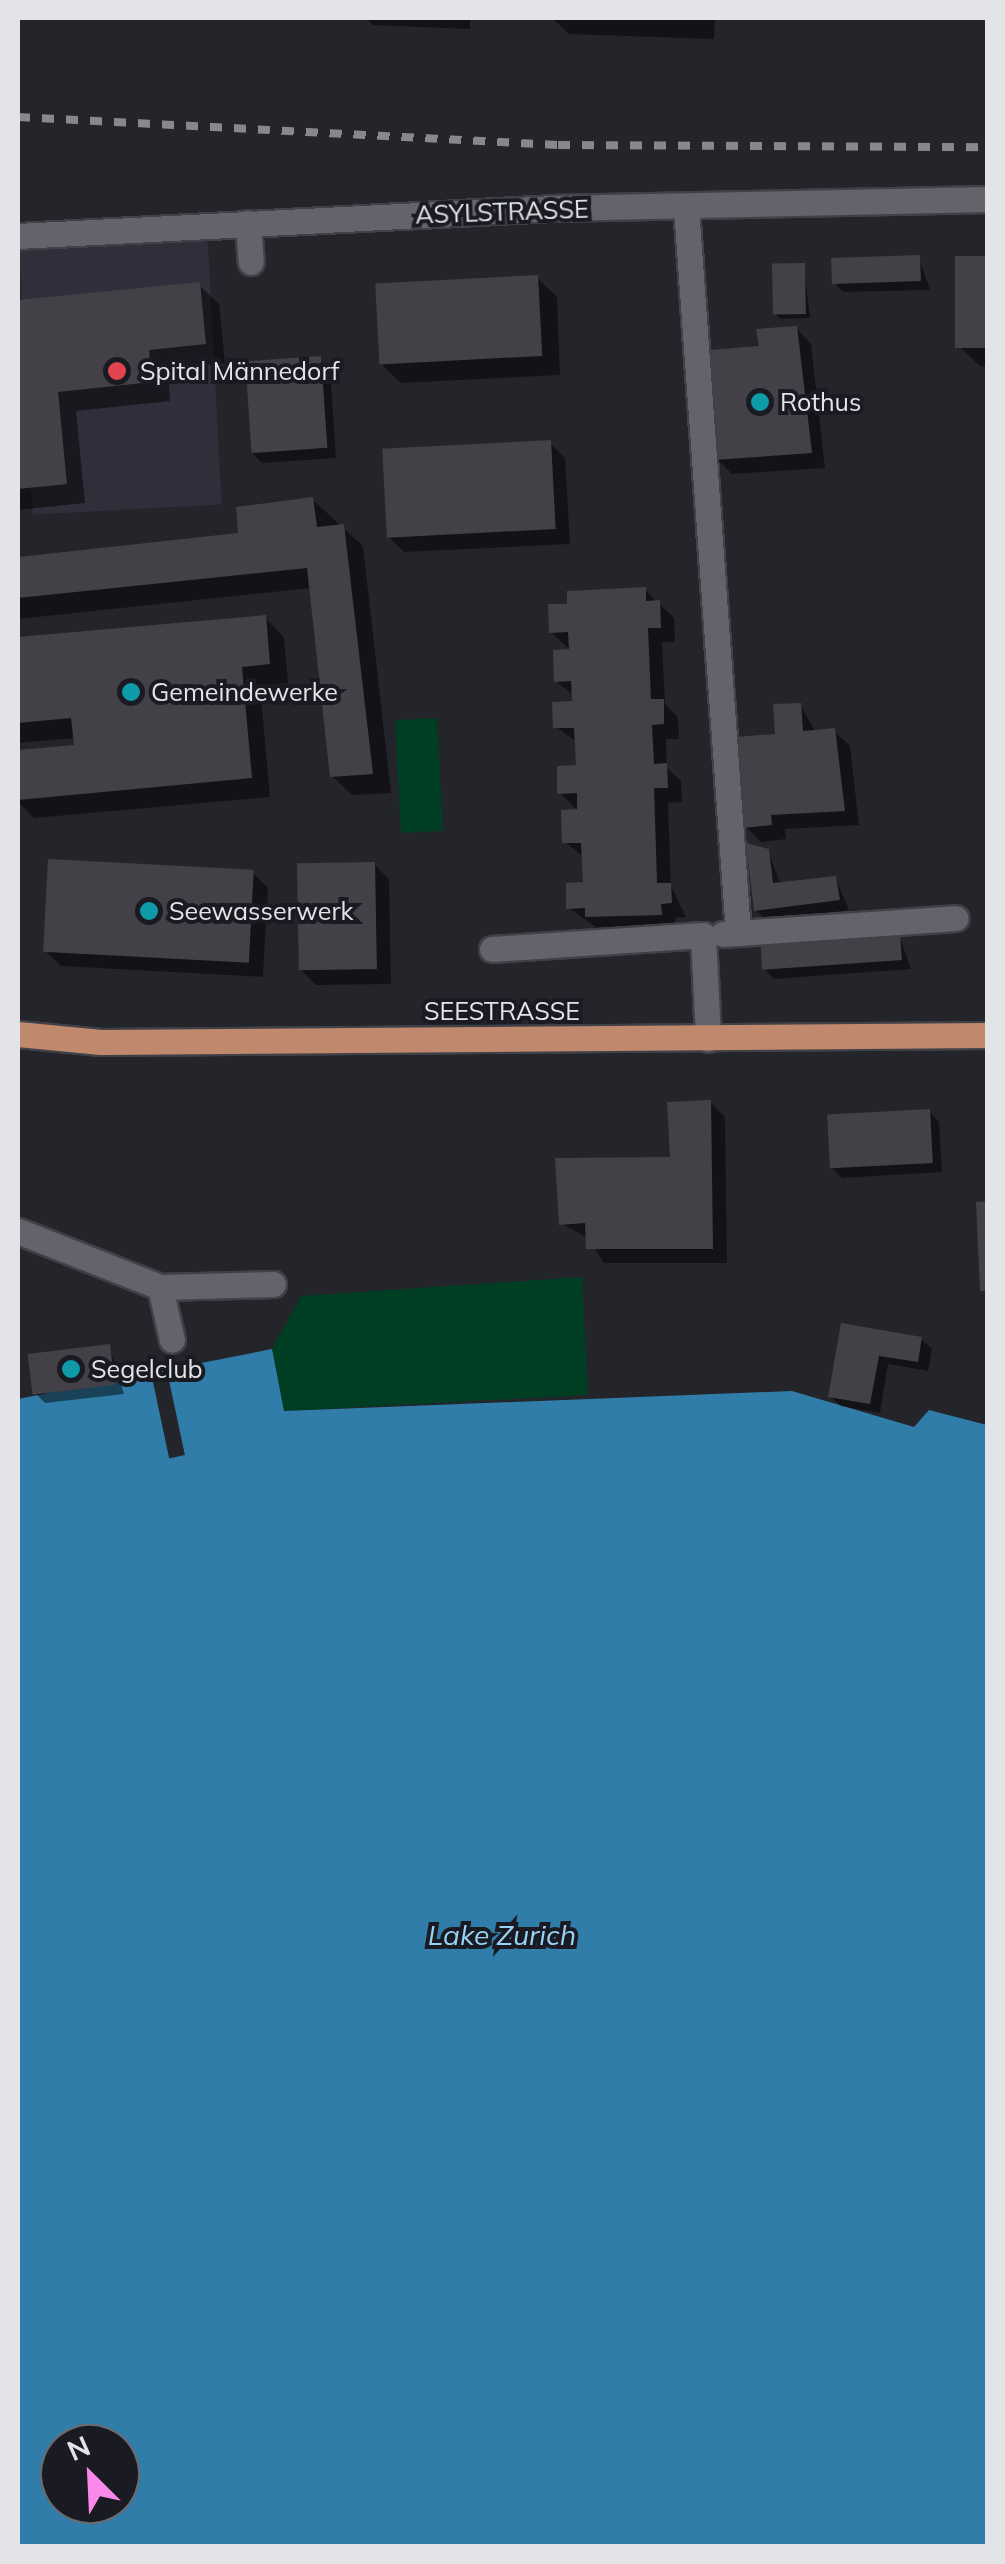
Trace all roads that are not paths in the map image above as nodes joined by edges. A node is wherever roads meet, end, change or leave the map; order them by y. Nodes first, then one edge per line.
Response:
1 (988, 198) edge
2 (686, 207) junction
3 (248, 223) junction
4 (18, 236) edge
5 (251, 262) dead end
6 (955, 918) dead end
7 (738, 933) junction
8 (703, 935) junction
9 (492, 949) dead end
10 (18, 1034) edge
11 (988, 1036) edge
12 (708, 1039) junction
13 (18, 1231) edge
14 (273, 1284) dead end
15 (160, 1287) junction
16 (172, 1340) dead end

1 - 2 street, ASYLSTRASSE
2 - 3 street, ASYLSTRASSE
2 - 7 street
3 - 4 street, ASYLSTRASSE
3 - 5 street
6 - 7 street
7 - 8 street
8 - 9 street
8 - 12 street
10 - 12 main road, SEESTRASSE
11 - 12 main road, SEESTRASSE
13 - 15 street
14 - 15 street
15 - 16 street

